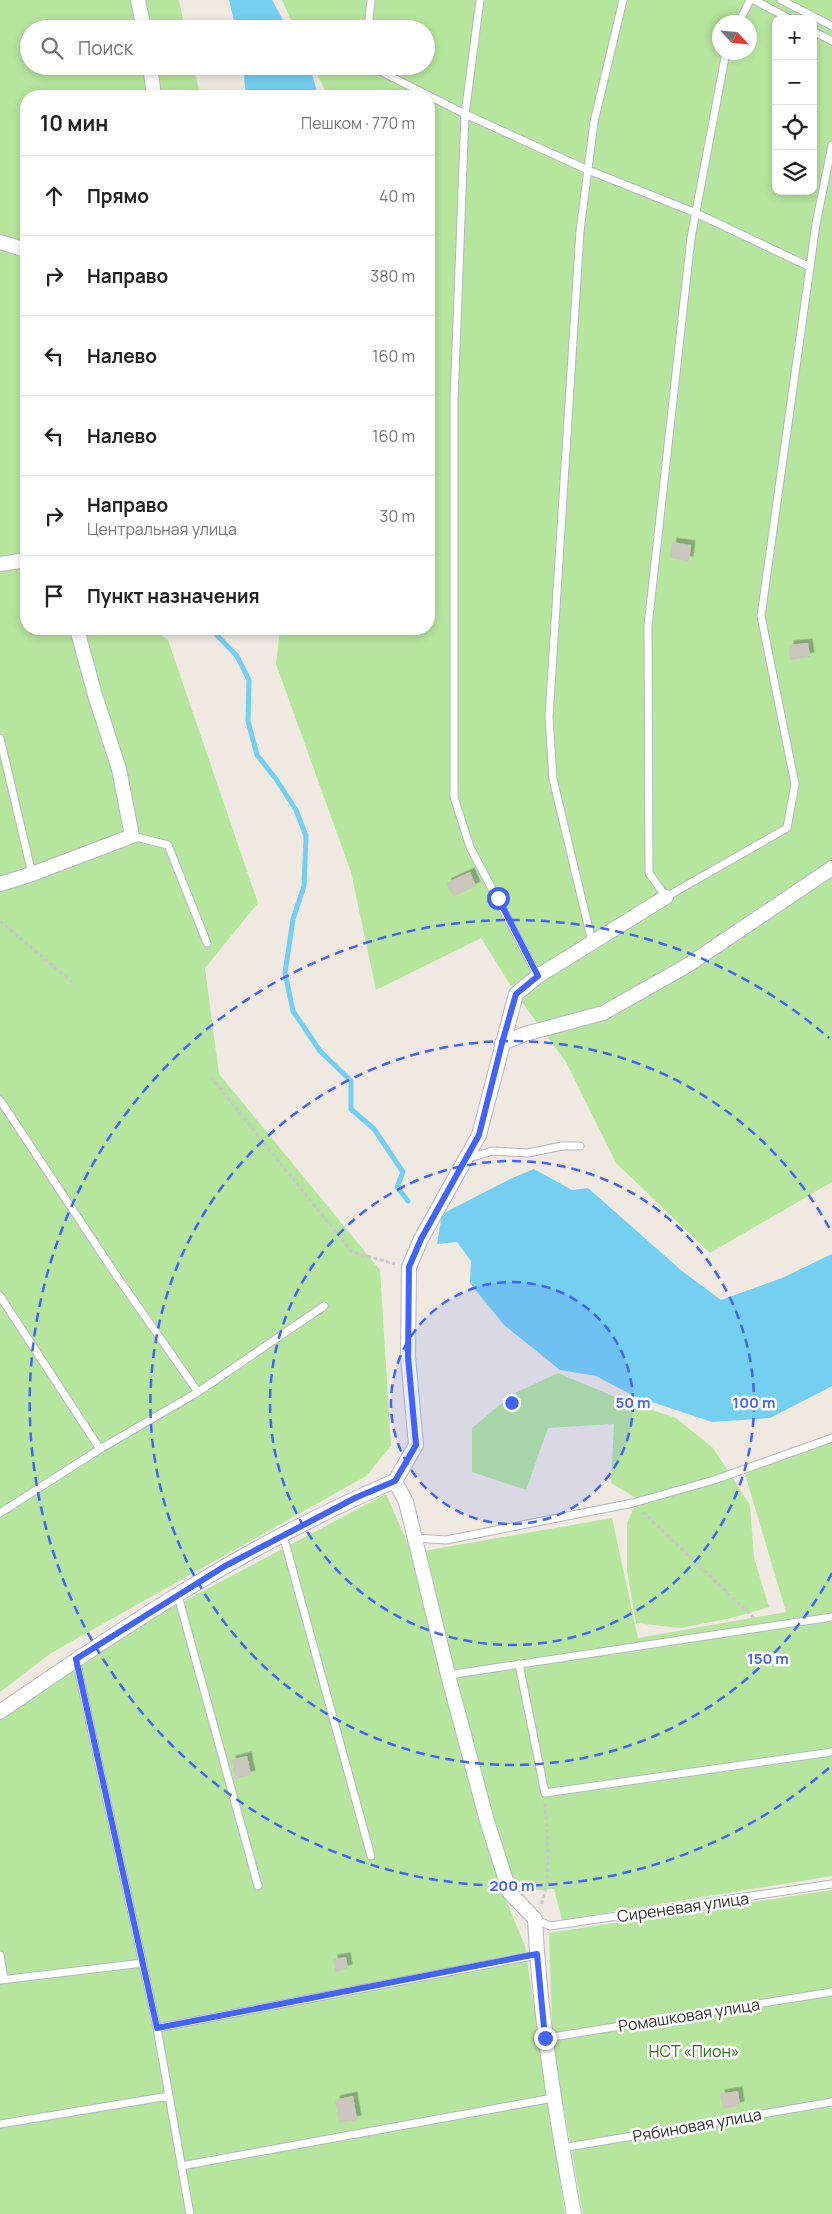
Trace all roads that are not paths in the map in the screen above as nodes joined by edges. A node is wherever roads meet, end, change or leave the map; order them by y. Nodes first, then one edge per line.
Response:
1 (138, 0) edge
2 (371, 0) edge
3 (480, 0) edge
4 (624, 0) edge
5 (750, 0) edge
6 (754, 0) edge
7 (781, 0) edge
8 (742, 15) edge
9 (782, 15) edge
10 (142, 20) edge
11 (369, 20) edge
12 (832, 26) edge
13 (817, 33) edge
14 (832, 41) edge
15 (725, 60) edge
16 (151, 75) edge
17 (388, 75) edge
18 (153, 90) edge
19 (418, 90) edge
20 (435, 99) edge
21 (465, 114) junction
22 (832, 145) edge
23 (588, 170) junction
24 (696, 213) junction
25 (0, 242) edge
26 (20, 248) edge
27 (810, 267) junction
28 (20, 561) edge
29 (0, 564) edge
30 (78, 635) edge
31 (0, 738) edge
32 (132, 836) junction
33 (832, 868) edge
34 (32, 874) junction
35 (0, 884) edge
36 (666, 897) junction
37 (592, 942) junction
38 (207, 943) dead end
39 (538, 976) junction
40 (502, 1043) junction
41 (0, 1100) edge
42 (580, 1146) dead end
43 (466, 1159) junction
44 (0, 1296) edge
45 (324, 1306) dead end
46 (198, 1392) junction
47 (832, 1438) edge
48 (100, 1449) junction
49 (395, 1481) junction
50 (0, 1513) edge
51 (283, 1535) junction
52 (415, 1538) junction
53 (178, 1596) junction
54 (832, 1617) edge
55 (76, 1659) junction
56 (519, 1664) junction
57 (448, 1675) junction
58 (0, 1712) edge
59 (832, 1752) edge
60 (371, 1856) dead end
61 (832, 1884) edge
62 (258, 1886) dead end
63 (535, 1919) junction
64 (537, 1954) junction
65 (0, 1955) edge
66 (143, 1963) junction
67 (2, 1980) edge
68 (832, 1992) edge
69 (157, 2028) junction
70 (545, 2038) junction
71 (169, 2096) junction
72 (553, 2098) junction
73 (832, 2102) edge
74 (0, 2124) edge
75 (562, 2148) junction
76 (181, 2166) junction
77 (190, 2214) edge
78 (574, 2214) edge

1 - 10 street
2 - 11 lane
3 - 21 lane
4 - 23 lane
5 - 8 lane
6 - 9 lane
7 - 12 lane
13 - 14 lane
15 - 24 lane
16 - 18 street
17 - 19 lane
20 - 21 lane
21 - 23 lane
21 - 39 lane
22 - 27 lane
23 - 24 lane
23 - 37 lane
24 - 27 lane
24 - 36 lane
25 - 26 street
27 - 36 lane
28 - 29 street
30 - 32 street
31 - 34 lane
32 - 34 street
32 - 38 lane
33 - 40 street
34 - 35 street
36 - 37 street
37 - 39 street
39 - 40 street
40 - 43 street
41 - 46 lane
42 - 43 lane
43 - 49 street
44 - 48 lane
45 - 46 lane
46 - 48 lane
47 - 52 lane
48 - 50 lane
49 - 51 street
49 - 52 street
51 - 53 street
51 - 60 lane
52 - 57 street
53 - 55 street
53 - 62 lane
54 - 56 lane
55 - 58 street
55 - 66 lane
56 - 57 lane
56 - 59 lane
57 - 63 street
61 - 63 lane, Сиреневая улица
63 - 64 street
64 - 69 lane
64 - 70 street
65 - 67 lane
66 - 67 lane
66 - 69 lane
68 - 70 lane, Ромашковая улица
69 - 71 lane
70 - 72 street
71 - 74 lane
71 - 76 lane
72 - 75 street
72 - 76 lane
73 - 75 lane, Рябиновая улица
75 - 78 street
76 - 77 lane

